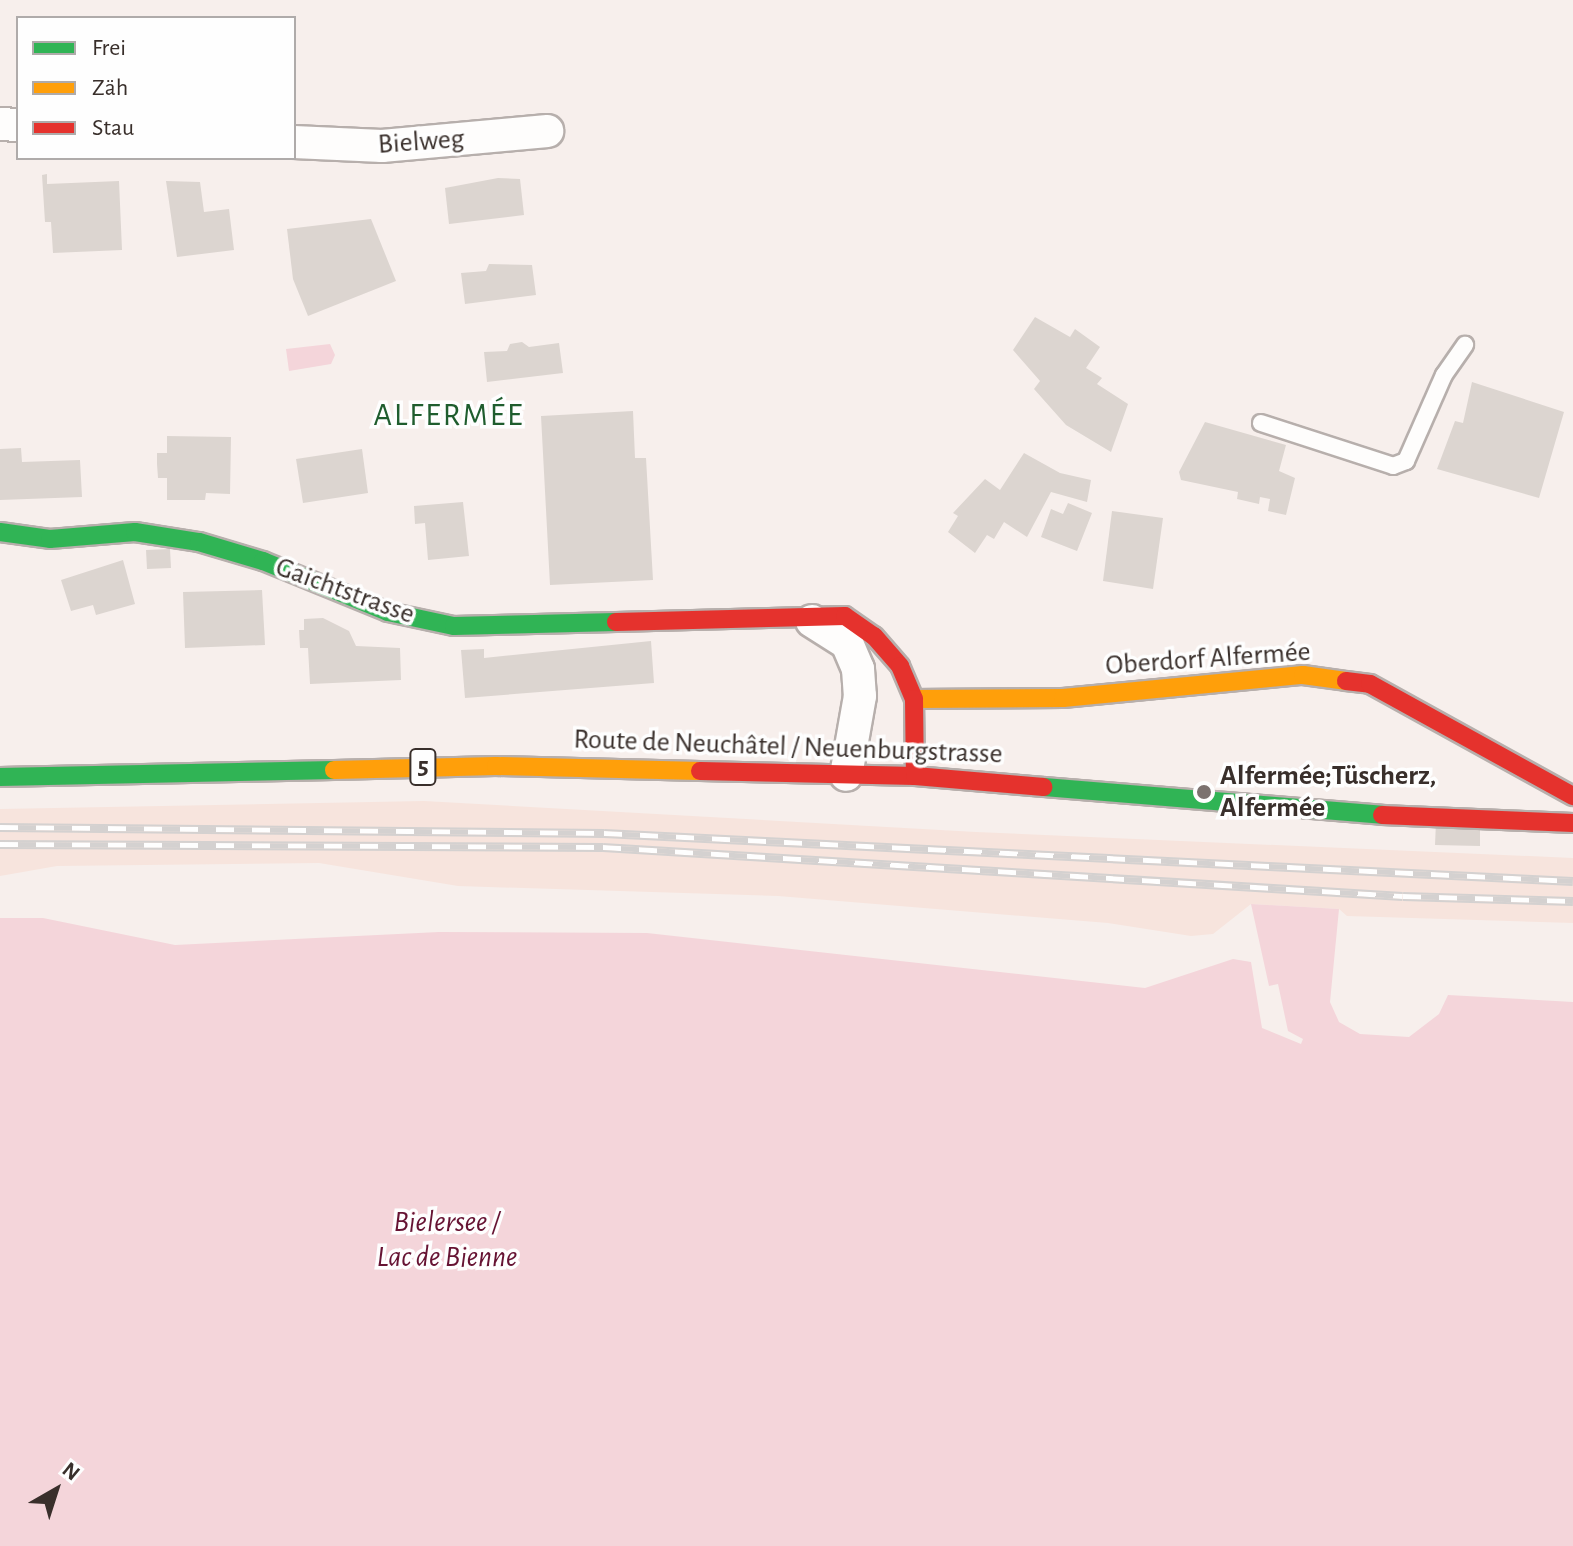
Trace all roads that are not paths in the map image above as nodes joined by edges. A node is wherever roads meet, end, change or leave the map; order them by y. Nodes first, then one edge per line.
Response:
1 (547, 131) dead end
2 (296, 142) edge
3 (1465, 345) dead end
4 (1261, 423) dead end
5 (0, 532) edge
6 (790, 616) junction
7 (914, 699) junction
8 (846, 775) junction
9 (915, 776) junction
10 (0, 777) edge
11 (1573, 796) edge
12 (1573, 823) edge

1 - 2 street, Bielweg
3 - 4 lane
5 - 6 street, Gaichtstrasse
6 - 7 street, Gaichtstrasse
6 - 8 street, Gaichtstrasse
7 - 9 street, Gaichtstrasse
7 - 11 street, Oberdorf Alfermée
8 - 9 street, Route de Neuchâtel / Neuenburgstrasse / 5
8 - 10 street, Route de Neuchâtel / Neuenburgstrasse / 5
9 - 12 street, Route de Neuchâtel / Neuenburgstrasse / 5

